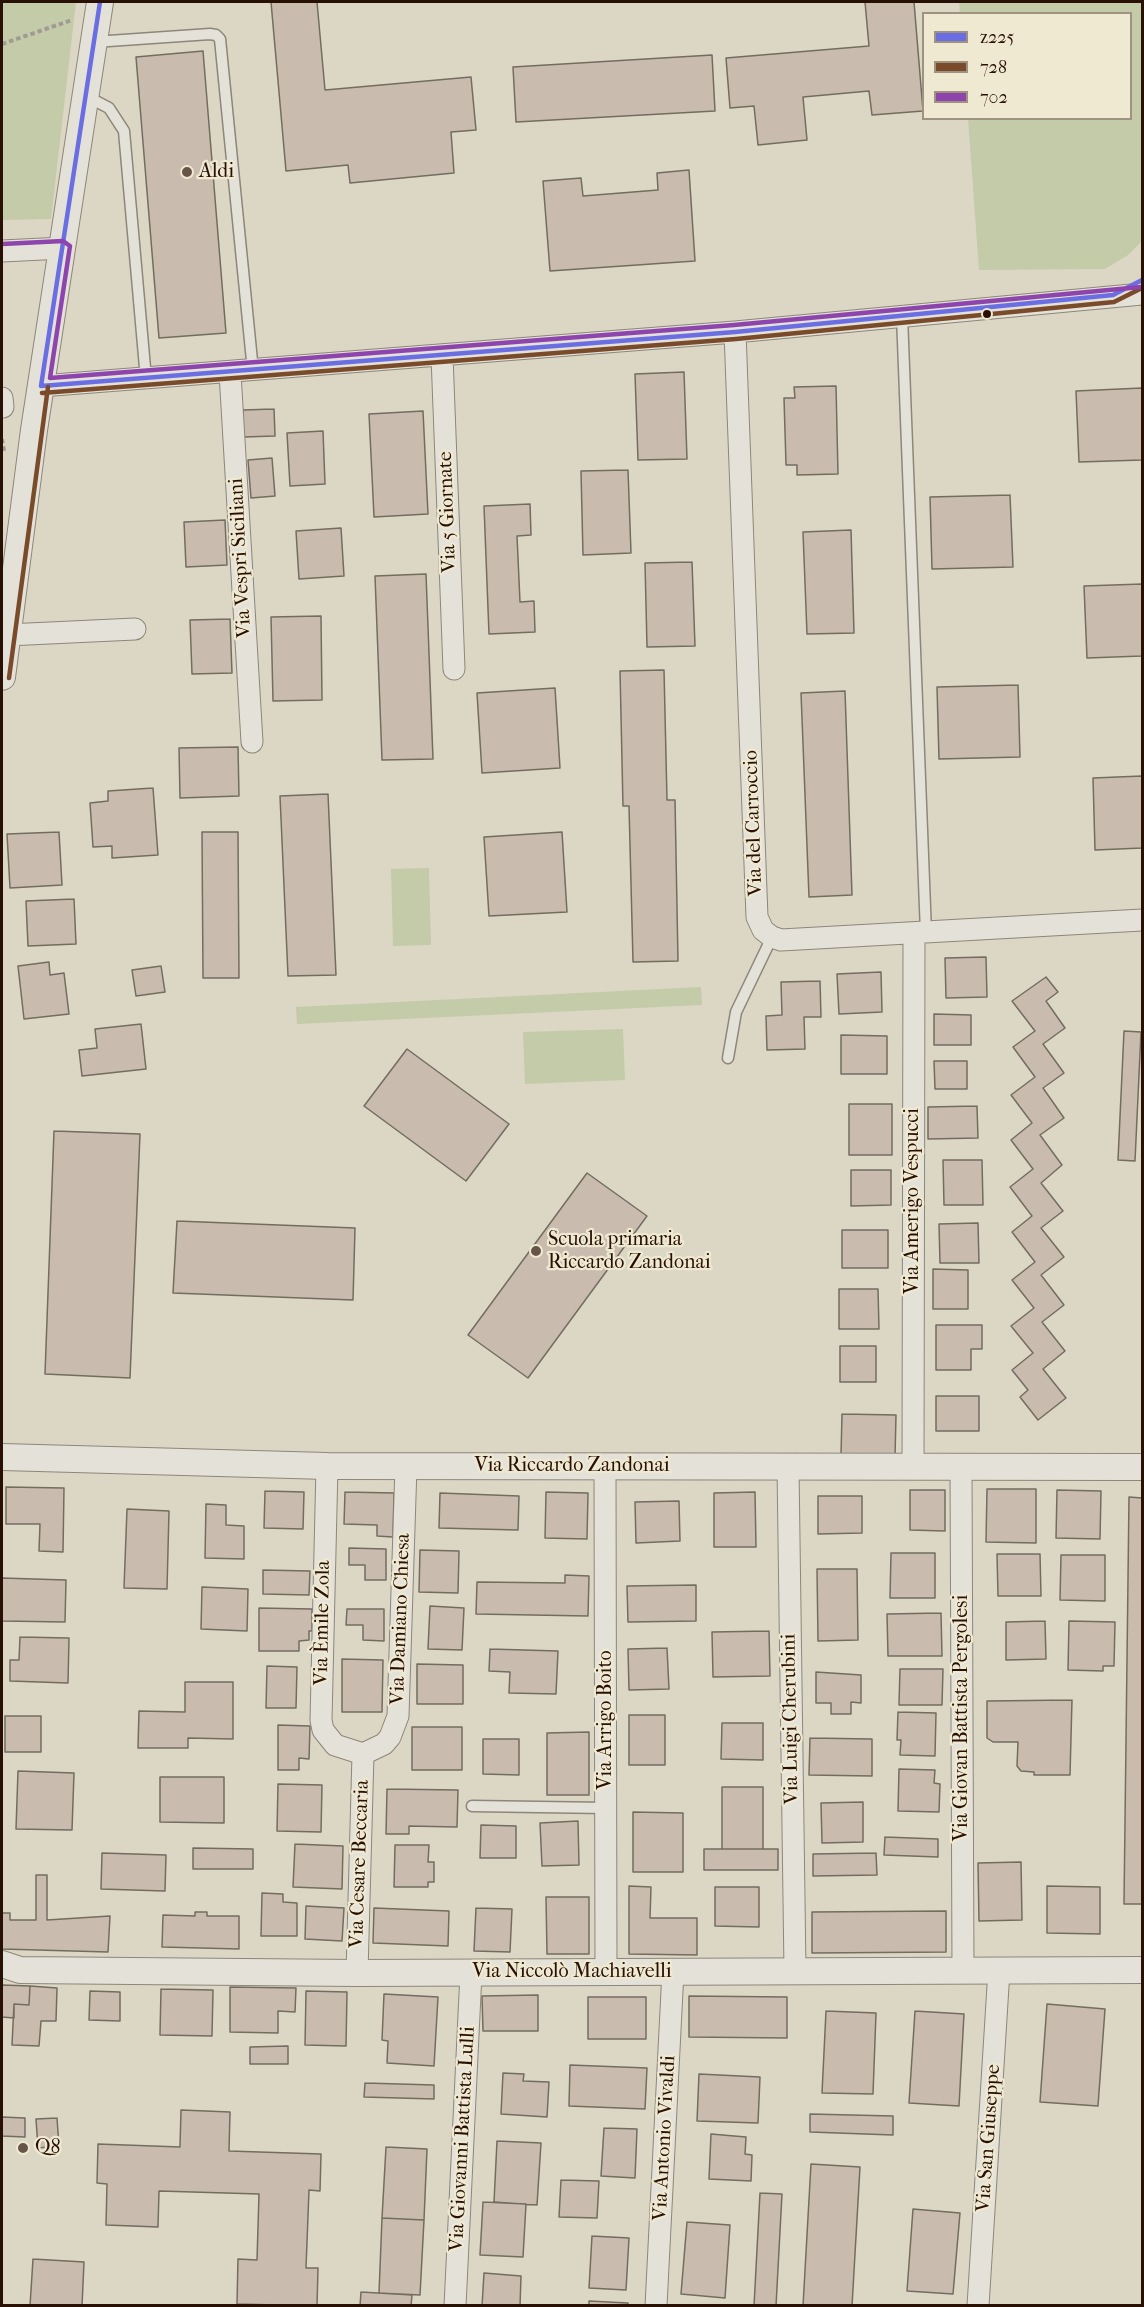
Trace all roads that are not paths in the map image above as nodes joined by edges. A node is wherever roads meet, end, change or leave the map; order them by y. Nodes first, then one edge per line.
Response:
1 (99, 9) edge
2 (94, 42) junction
3 (86, 96) junction
4 (63, 248) junction
5 (2, 251) edge
6 (1143, 280) edge
7 (1143, 294) edge
8 (1113, 295) junction
9 (902, 316) junction
10 (735, 332) junction
11 (442, 356) junction
12 (253, 371) junction
13 (230, 373) junction
14 (147, 379) junction
15 (41, 386) junction
16 (135, 629) dead end
17 (8, 635) junction
18 (454, 669) dead end
19 (2, 677) edge
20 (252, 742) dead end
21 (1143, 920) edge
22 (920, 934) junction
23 (772, 937) junction
24 (728, 1058) dead end
25 (2, 1457) edge
26 (327, 1466) junction
27 (406, 1466) junction
28 (605, 1467) junction
29 (788, 1467) junction
30 (913, 1467) junction
31 (961, 1467) junction
32 (1143, 1467) edge
33 (363, 1754) junction
34 (472, 1806) dead end
35 (606, 1808) junction
36 (2, 1964) edge
37 (963, 1970) junction
38 (999, 1970) junction
39 (1143, 1970) edge
40 (673, 1971) junction
41 (795, 1971) junction
42 (471, 1972) junction
43 (606, 1972) junction
44 (357, 1973) junction
45 (455, 2306) edge
46 (656, 2306) edge
47 (978, 2306) edge

1 - 2 street
2 - 3 street
2 - 12 lane
3 - 4 street
3 - 14 lane
4 - 5 street
4 - 15 street
6 - 8 street
7 - 8 street
8 - 9 street
9 - 10 street
9 - 22 lane
10 - 11 street
10 - 23 street, Via del Carroccio
11 - 12 street
11 - 18 street, Via 5 Giornate
12 - 13 street
13 - 14 street
13 - 20 street, Via Vespri Siciliani
14 - 15 street
15 - 17 street
16 - 17 street
17 - 19 street
21 - 22 street
22 - 23 street
22 - 30 street, Via Amerigo Vespucci
23 - 24 lane
25 - 26 street, Via Riccardo Zandonai
26 - 27 street, Via Riccardo Zandonai
26 - 33 street, Via Èmile Zola
27 - 28 street, Via Riccardo Zandonai
27 - 33 street, Via Damiano Chiesa
28 - 29 street, Via Riccardo Zandonai
28 - 35 street, Via Arrigo Boito
29 - 30 street, Via Riccardo Zandonai
29 - 41 street, Via Luigi Cherubini
30 - 31 street, Via Riccardo Zandonai
31 - 32 street, Via Riccardo Zandonai
31 - 37 street, Via Giovan Battista Pergolesi
33 - 44 street, Via Cesare Beccaria
34 - 35 lane
35 - 43 street, Via Arrigo Boito
36 - 44 street, Via Niccolò Machiavelli
37 - 38 street, Via Niccolò Machiavelli
37 - 41 street, Via Niccolò Machiavelli
38 - 39 street, Via Niccolò Machiavelli
38 - 47 street, Via San Giuseppe
40 - 41 street, Via Niccolò Machiavelli
40 - 43 street, Via Niccolò Machiavelli
40 - 46 street, Via Antonio Vivaldi
42 - 43 street, Via Niccolò Machiavelli
42 - 44 street, Via Niccolò Machiavelli
42 - 45 street, Via Giovanni Battista Lulli

